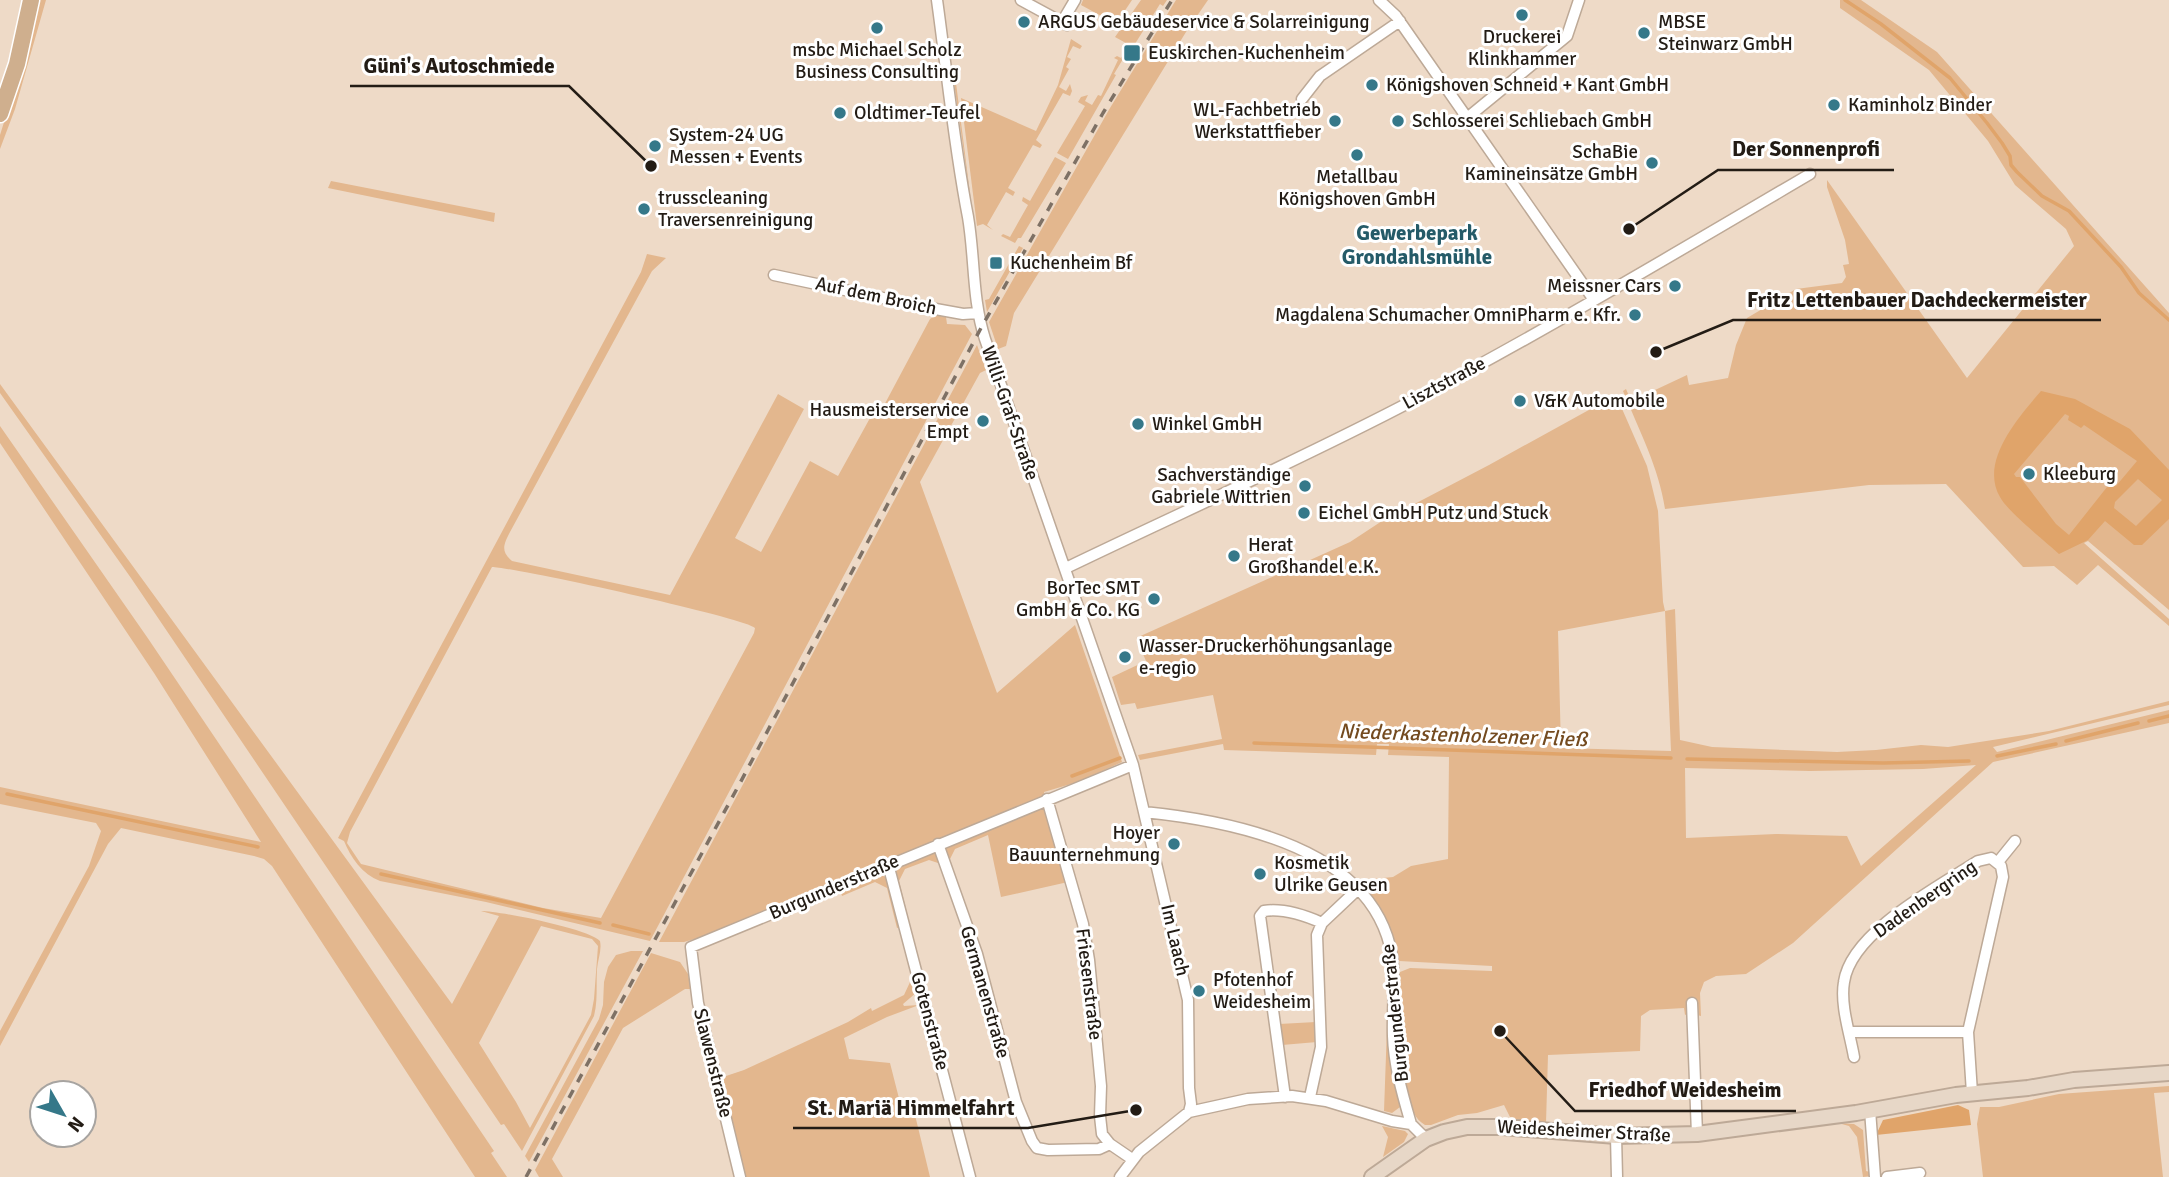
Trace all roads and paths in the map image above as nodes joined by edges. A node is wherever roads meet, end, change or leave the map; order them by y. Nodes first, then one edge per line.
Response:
1 (31, 0) edge
2 (937, 0) edge
3 (1021, 0) edge
4 (1074, 0) edge
5 (1379, 0) edge
6 (1579, 0) edge
7 (1400, 21) junction
8 (1302, 99) dead end
9 (0, 114) edge
10 (1467, 118) junction
11 (1810, 174) dead end
12 (774, 275) dead end
13 (1594, 300) junction
14 (978, 313) junction
15 (1066, 568) junction
16 (1133, 765) junction
17 (1047, 799) junction
18 (1144, 811) junction
19 (2015, 841) dead end
20 (938, 844) junction
21 (1998, 862) junction
22 (888, 864) junction
23 (1357, 890) junction
24 (1322, 923) junction
25 (691, 947) joint
26 (1692, 1003) dead end
27 (1850, 1032) junction
28 (1968, 1032) junction
29 (1854, 1057) dead end
30 (2169, 1073) edge
31 (1972, 1093) junction
32 (1285, 1097) junction
33 (1310, 1097) junction
34 (1870, 1111) junction
35 (1189, 1112) junction
36 (1411, 1124) junction
37 (1697, 1134) junction
38 (1616, 1136) junction
39 (1426, 1139) junction
40 (1110, 1144) junction
41 (1132, 1159) junction
42 (1379, 1174) edge
43 (1920, 1174) dead end
44 (740, 1177) edge
45 (970, 1177) edge
46 (1120, 1177) edge
47 (1617, 1177) edge
48 (1875, 1177) edge
49 (1887, 1177) edge

1 - 9 main road
2 - 14 street, Willi-Graf-Straße
3 - 4 street
5 - 7 street
6 - 10 street
7 - 8 street
7 - 10 street
10 - 13 street
11 - 13 street, Lisztstraße
12 - 14 street, Auf dem Broich
13 - 15 street, Lisztstraße
14 - 15 street, Willi-Graf-Straße
15 - 16 street, Willi-Graf-Straße
16 - 17 street, Burgunderstraße
16 - 18 street, Willi-Graf-Straße
17 - 20 street, Burgunderstraße
17 - 40 street, Friesenstraße
18 - 23 street, Burgunderstraße
18 - 35 street, Im Laach
19 - 21 street, Dadenbergring
20 - 22 street, Burgunderstraße
20 - 40 street, Germanenstraße
21 - 27 street, Dadenbergring
21 - 28 street, Dadenbergring
22 - 25 street, Burgunderstraße
22 - 45 street, Gotenstraße
23 - 24 street
23 - 36 street, Burgunderstraße
24 - 32 street
24 - 33 street
25 - 44 street, Slawenstraße
26 - 37 street
27 - 28 street
27 - 29 street, Dadenbergring
28 - 31 street, Dadenbergring
30 - 31 street, Weidesheimer Straße
31 - 34 street, Weidesheimer Straße
32 - 33 street
32 - 35 street
33 - 36 street
34 - 37 street, Weidesheimer Straße
34 - 48 street
35 - 41 street
36 - 39 street
37 - 38 street, Weidesheimer Straße
38 - 39 street, Weidesheimer Straße
38 - 47 street
39 - 42 street, Weidesheimer Straße
40 - 41 street
41 - 46 street
43 - 49 street

